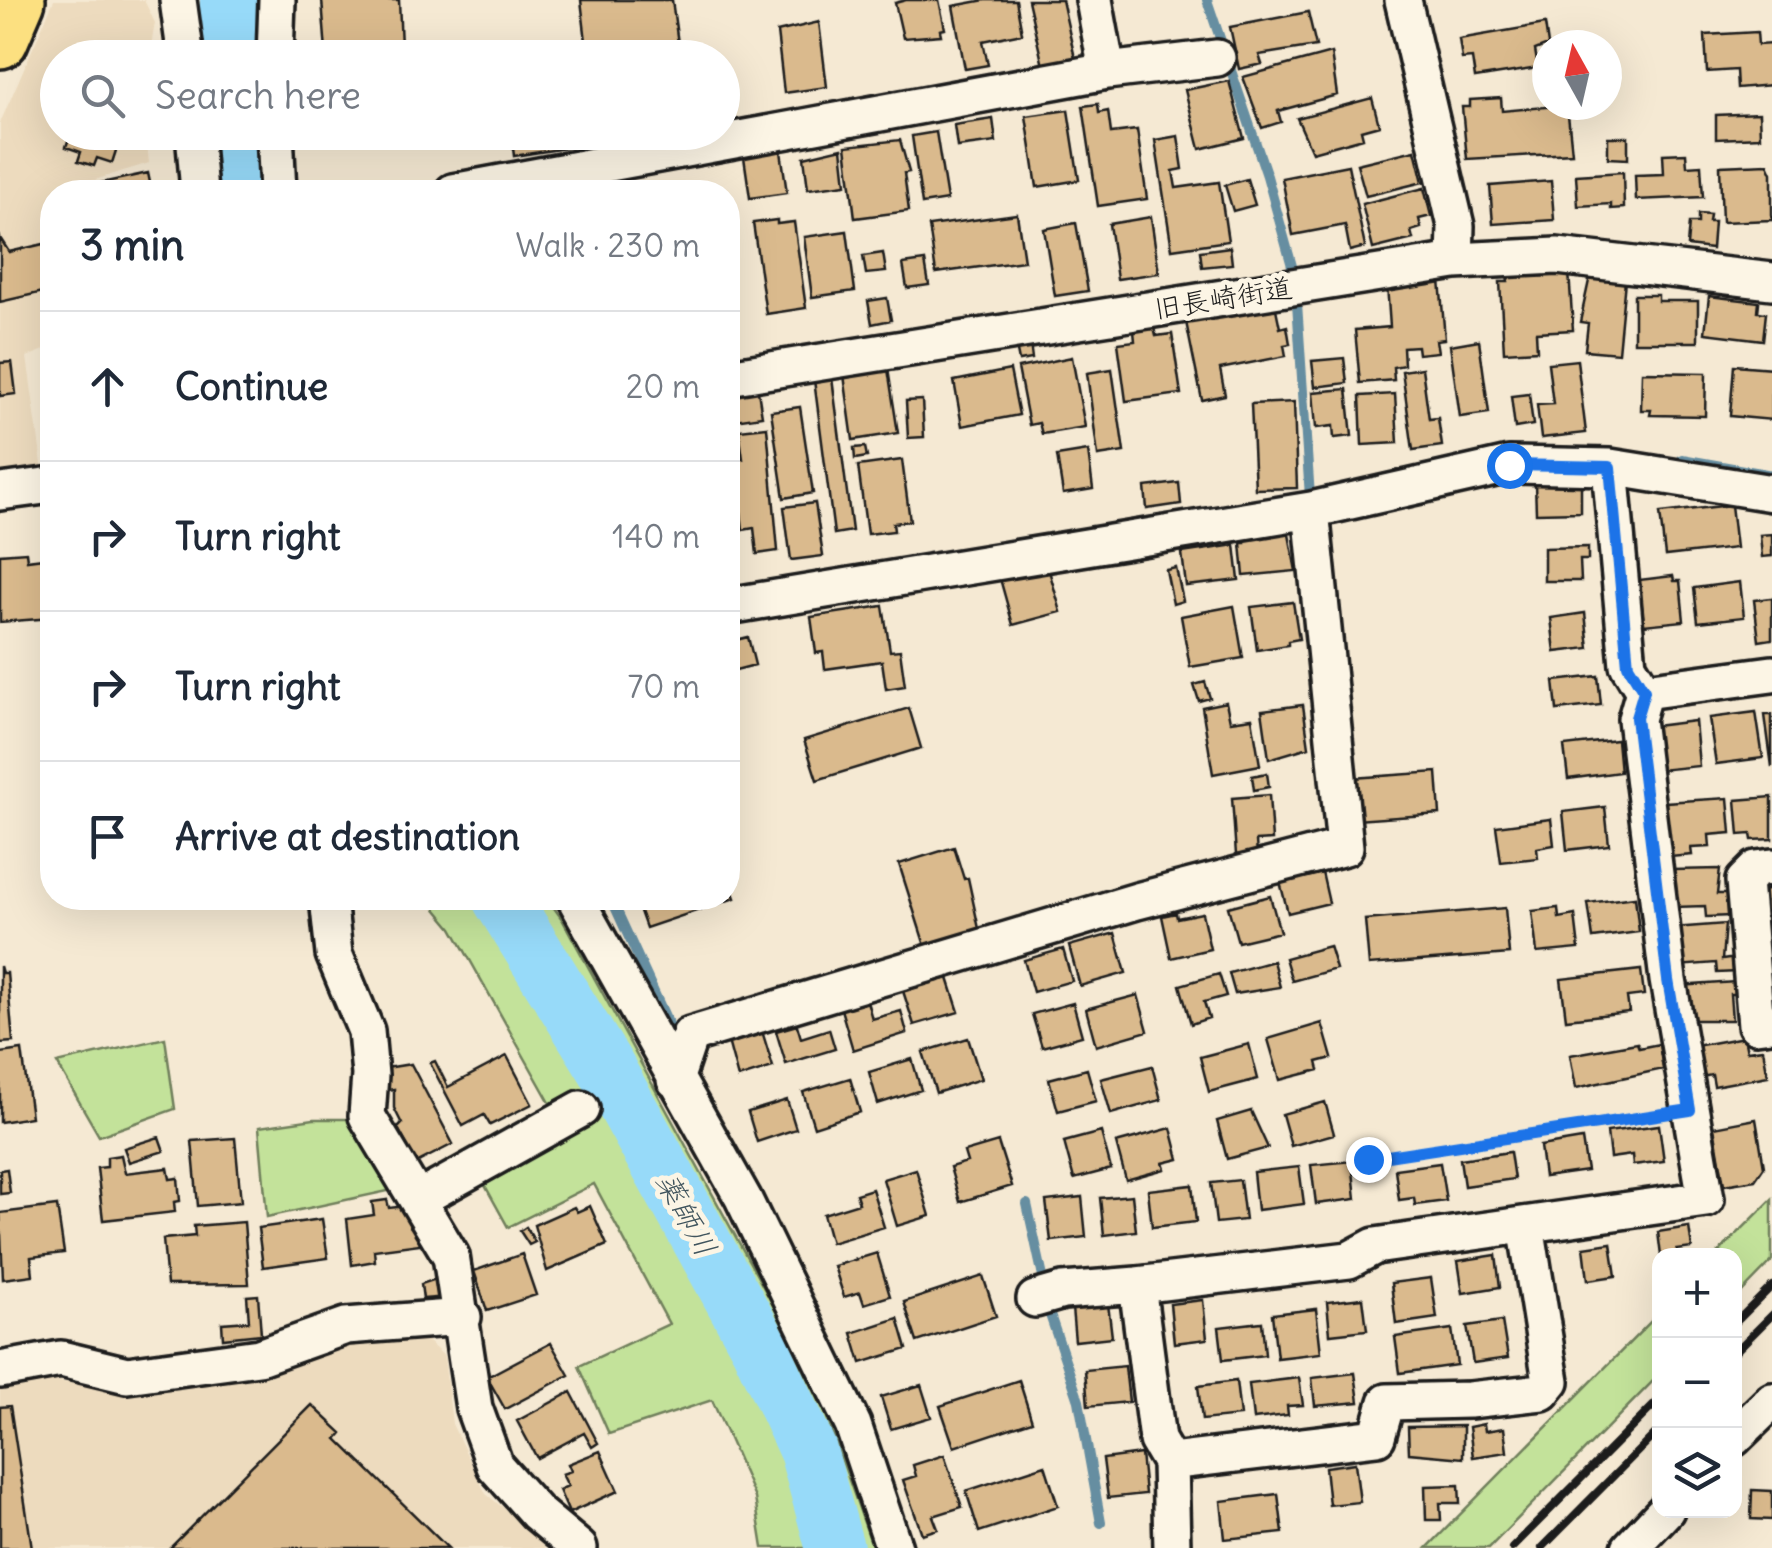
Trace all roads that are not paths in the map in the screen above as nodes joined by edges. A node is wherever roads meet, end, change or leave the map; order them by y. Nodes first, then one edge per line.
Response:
1 (17, 0) edge
2 (178, 0) edge
3 (276, 0) edge
4 (1094, 0) edge
5 (1403, 0) edge
6 (0, 40) edge
7 (184, 40) edge
8 (276, 40) edge
9 (1217, 58) dead end
10 (1108, 71) junction
11 (740, 139) edge
12 (196, 150) edge
13 (276, 150) edge
14 (680, 150) edge
15 (198, 180) edge
16 (277, 180) edge
17 (518, 180) edge
18 (1456, 261) junction
19 (1772, 281) edge
20 (740, 375) edge
21 (1610, 467) junction
22 (40, 487) edge
23 (0, 492) edge
24 (1772, 494) edge
25 (1311, 510) junction
26 (740, 604) edge
27 (1772, 674) edge
28 (1644, 691) junction
29 (1772, 867) edge
30 (329, 910) edge
31 (582, 910) edge
32 (1772, 1023) edge
33 (675, 1080) junction
34 (581, 1109) dead end
35 (419, 1199) junction
36 (1526, 1225) junction
37 (1137, 1284) junction
38 (1034, 1300) dead end
39 (462, 1317) junction
40 (0, 1370) edge
41 (1772, 1400) edge
42 (1742, 1430) edge
43 (1170, 1462) junction
44 (1658, 1518) edge
45 (579, 1548) edge
46 (894, 1548) edge
47 (1172, 1548) edge
48 (1630, 1548) edge

1 - 6 highway
2 - 7 street
3 - 8 street
4 - 10 street
5 - 18 street
9 - 10 street
10 - 11 street
12 - 15 street
13 - 16 street
14 - 17 street
18 - 19 street, 旧長崎街道
18 - 20 street, 旧長崎街道
21 - 24 street
21 - 25 street
21 - 28 street
22 - 23 street
25 - 26 street
25 - 33 street
27 - 28 street
28 - 36 street
29 - 32 street
30 - 35 street
31 - 33 street
33 - 46 street
34 - 35 street
35 - 39 street
36 - 37 street
36 - 43 street
37 - 38 street
37 - 43 street
39 - 40 street
39 - 45 street
41 - 42 street
43 - 47 street
44 - 48 street

